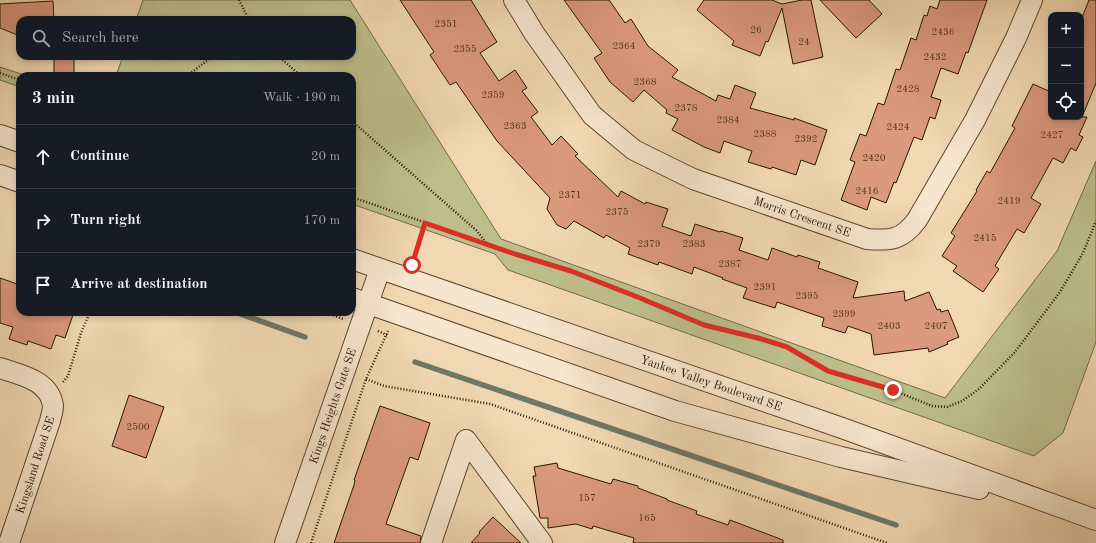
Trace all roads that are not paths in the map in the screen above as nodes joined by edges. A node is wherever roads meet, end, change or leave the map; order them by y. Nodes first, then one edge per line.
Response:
1 (514, 0) edge
2 (1032, 0) edge
3 (0, 135) edge
4 (16, 141) edge
5 (0, 175) edge
6 (16, 181) edge
7 (356, 260) edge
8 (380, 269) junction
9 (360, 300) edge
10 (356, 313) edge
11 (355, 316) edge
12 (0, 368) edge
13 (1068, 511) junction
14 (1096, 520) edge
15 (9, 543) edge
16 (284, 543) edge
17 (431, 543) edge
18 (542, 543) edge

1 - 2 street, Morris Crescent SE
3 - 4 street
5 - 6 street
7 - 8 street, Yankee Valley Boulevard SE
8 - 9 street, Kings Heights Gate SE
8 - 13 street, Yankee Valley Boulevard SE
9 - 10 street, Kings Heights Gate SE
9 - 13 street, Yankee Valley Boulevard SE
11 - 16 street, Kings Heights Gate SE
12 - 15 street, Kingsland Road SE
13 - 14 street, Yankee Valley Boulevard SE
17 - 18 street

